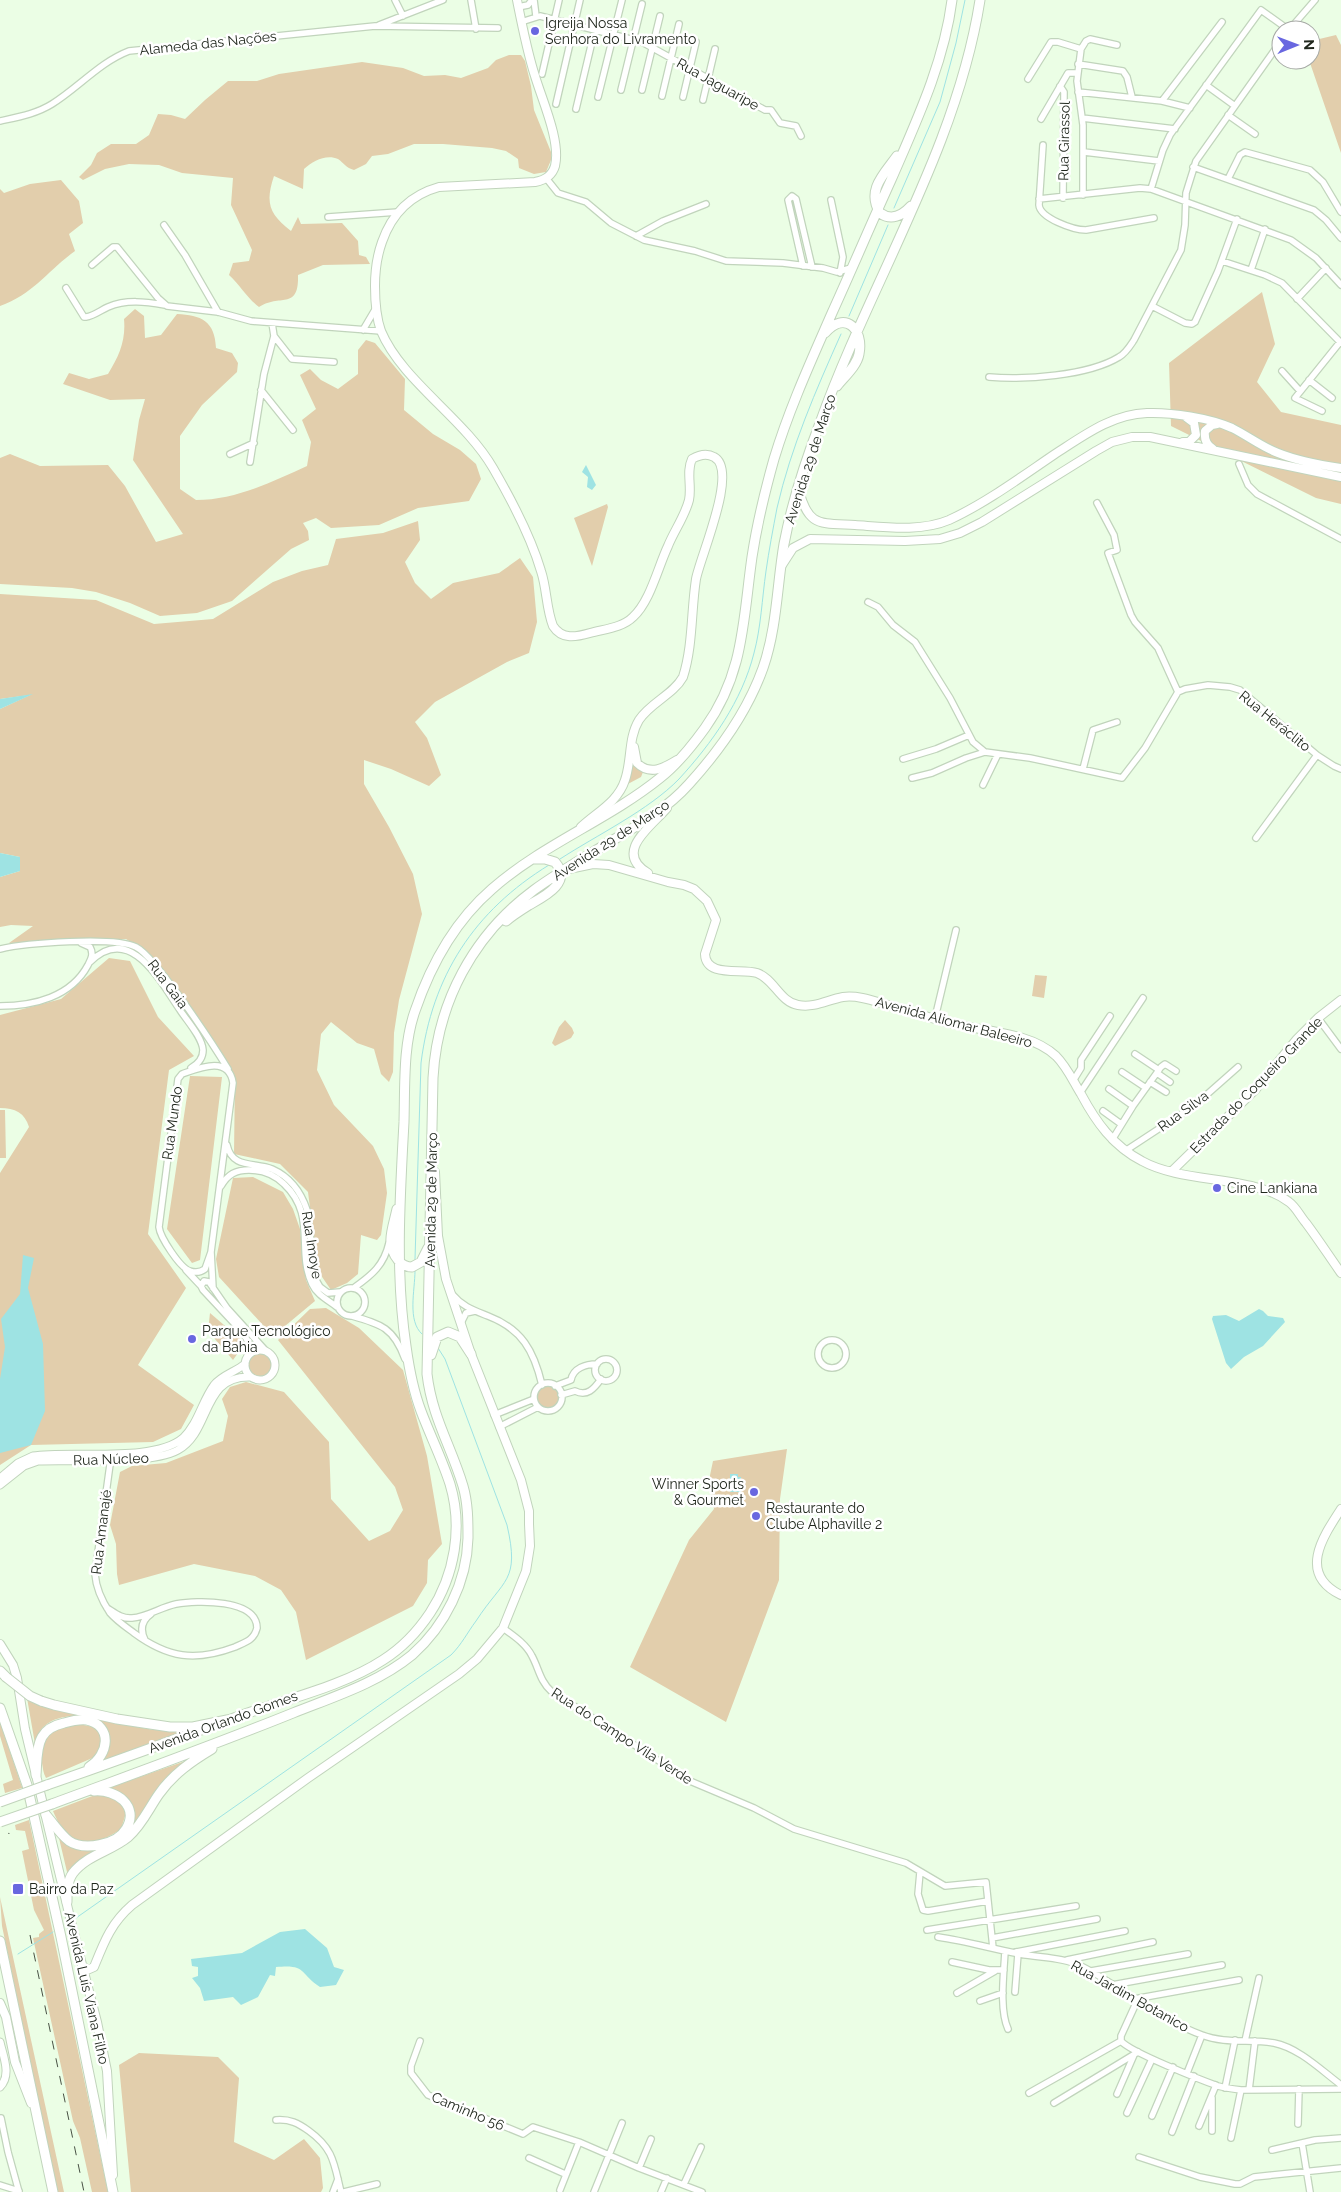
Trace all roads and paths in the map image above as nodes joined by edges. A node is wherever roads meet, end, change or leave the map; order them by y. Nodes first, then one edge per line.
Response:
1 (395, 0) edge
2 (443, 0) edge
3 (471, 0) edge
4 (559, 0) edge
5 (580, 0) edge
6 (622, 0) edge
7 (952, 0) edge
8 (980, 0) edge
9 (1315, 0) edge
10 (531, 2) edge
11 (518, 3) edge
12 (642, 4) dead end
13 (403, 16) junction
14 (536, 16) junction
15 (660, 16) dead end
16 (555, 20) junction
17 (1275, 20) edge
18 (1298, 20) edge
19 (521, 22) junction
20 (1222, 22) dead end
21 (574, 24) junction
22 (679, 24) dead end
23 (376, 26) junction
24 (498, 28) dead end
25 (476, 29) junction
26 (595, 29) junction
27 (614, 34) junction
28 (633, 40) junction
29 (696, 42) dead end
30 (1116, 45) dead end
31 (653, 47) junction
32 (1081, 48) junction
33 (715, 49) dead end
34 (1271, 56) edge
35 (671, 58) junction
36 (1078, 64) junction
37 (689, 69) junction
38 (1077, 73) junction
39 (542, 74) dead end
40 (1028, 78) dead end
41 (1065, 78) junction
42 (707, 79) junction
43 (1077, 81) junction
44 (1206, 85) junction
45 (1060, 86) junction
46 (621, 90) dead end
47 (642, 90) dead end
48 (1078, 92) junction
49 (662, 96) dead end
50 (598, 97) dead end
51 (683, 97) dead end
52 (1132, 97) junction
53 (703, 100) dead end
54 (1162, 101) junction
55 (556, 104) dead end
56 (1234, 106) junction
57 (1190, 108) junction
58 (576, 109) dead end
59 (1228, 115) junction
60 (1082, 118) junction
61 (1041, 119) dead end
62 (0, 121) edge
63 (1175, 129) junction
64 (1255, 134) dead end
65 (801, 136) dead end
66 (1043, 145) dead end
67 (1084, 152) junction
68 (1159, 161) junction
69 (1193, 167) junction
70 (546, 178) junction
71 (1228, 179) junction
72 (1151, 189) junction
73 (1083, 195) junction
74 (1063, 198) junction
75 (1039, 199) junction
76 (831, 200) dead end
77 (1186, 201) junction
78 (914, 203) junction
79 (706, 204) dead end
80 (878, 209) junction
81 (398, 212) junction
82 (1341, 212) edge
83 (328, 217) dead end
84 (1154, 218) dead end
85 (1237, 219) junction
86 (164, 224) dead end
87 (1266, 229) junction
88 (636, 236) junction
89 (1341, 238) edge
90 (1222, 261) junction
91 (92, 265) dead end
92 (803, 266) junction
93 (812, 266) junction
94 (852, 267) junction
95 (1326, 268) junction
96 (1251, 270) junction
97 (839, 273) junction
98 (1341, 285) edge
99 (66, 288) dead end
100 (841, 292) junction
101 (1297, 299) junction
102 (167, 306) junction
103 (1152, 306) junction
104 (376, 308) junction
105 (218, 312) junction
106 (272, 323) junction
107 (363, 330) junction
108 (381, 332) junction
109 (857, 332) junction
110 (274, 336) junction
111 (821, 338) junction
112 (1340, 342) edge
113 (334, 362) dead end
114 (1282, 371) dead end
115 (989, 377) dead end
116 (1309, 380) junction
117 (261, 390) junction
118 (1300, 392) junction
119 (1332, 398) dead end
120 (1322, 411) dead end
121 (1183, 416) junction
122 (1226, 426) junction
123 (293, 430) dead end
124 (1178, 442) junction
125 (254, 443) junction
126 (1216, 451) junction
127 (230, 454) dead end
128 (250, 462) dead end
129 (1239, 464) dead end
130 (1341, 468) edge
131 (1341, 477) edge
132 (798, 487) junction
133 (1097, 503) dead end
134 (1341, 539) edge
135 (781, 566) junction
136 (868, 602) dead end
137 (1178, 692) junction
138 (644, 714) junction
139 (1117, 722) dead end
140 (969, 735) junction
141 (985, 752) junction
142 (998, 754) junction
143 (1317, 755) junction
144 (682, 756) junction
145 (903, 759) dead end
146 (1083, 769) junction
147 (1341, 769) edge
148 (912, 778) dead end
149 (983, 785) dead end
150 (678, 796) junction
151 (578, 830) junction
152 (1256, 838) dead end
153 (531, 860) junction
154 (564, 871) junction
155 (678, 883) junction
156 (956, 930) dead end
157 (79, 943) junction
158 (0, 949) edge
159 (90, 962) junction
160 (1143, 998) dead end
161 (1341, 1000) edge
162 (0, 1006) edge
163 (1110, 1016) dead end
164 (935, 1018) junction
165 (1318, 1018) junction
166 (1341, 1049) edge
167 (1134, 1054) dead end
168 (1238, 1067) dead end
169 (1158, 1071) junction
170 (1176, 1071) dead end
171 (229, 1072) junction
172 (1122, 1072) dead end
173 (182, 1074) junction
174 (1073, 1081) junction
175 (1150, 1082) junction
176 (1170, 1082) dead end
177 (1146, 1088) junction
178 (1108, 1089) dead end
179 (1166, 1092) dead end
180 (1080, 1093) junction
181 (1133, 1106) junction
182 (1103, 1111) dead end
183 (1121, 1124) junction
184 (433, 1132) junction
185 (226, 1137) junction
186 (1112, 1140) junction
187 (1125, 1151) junction
188 (402, 1167) junction
189 (1172, 1171) junction
190 (220, 1187) junction
191 (431, 1239) junction
192 (390, 1241) junction
193 (211, 1252) junction
194 (402, 1264) junction
195 (185, 1268) junction
196 (1341, 1273) edge
197 (201, 1286) junction
198 (354, 1287) junction
199 (213, 1288) junction
200 (340, 1292) junction
201 (452, 1294) junction
202 (337, 1306) junction
203 (475, 1312) junction
204 (352, 1316) junction
205 (461, 1323) junction
206 (266, 1351) junction
207 (250, 1354) junction
208 (472, 1354) junction
209 (245, 1364) junction
210 (597, 1364) junction
211 (837, 1367) joint
212 (427, 1374) junction
213 (410, 1375) junction
214 (251, 1377) junction
215 (571, 1380) junction
216 (601, 1380) junction
217 (542, 1385) junction
218 (556, 1386) junction
219 (575, 1391) junction
220 (561, 1395) junction
221 (534, 1399) junction
222 (538, 1407) junction
223 (494, 1414) junction
224 (499, 1427) junction
225 (112, 1456) junction
226 (0, 1478) edge
227 (0, 1485) edge
228 (1341, 1509) edge
229 (1341, 1595) edge
230 (107, 1608) junction
231 (157, 1610) junction
232 (429, 1615) joint
233 (503, 1628) junction
234 (146, 1642) junction
235 (0, 1644) edge
236 (413, 1654) joint
237 (3, 1674) edge
238 (0, 1708) edge
239 (227, 1720) junction
240 (234, 1737) junction
241 (36, 1775) junction
242 (71, 1777) junction
243 (80, 1794) junction
244 (0, 1802) edge
245 (46, 1815) junction
246 (0, 1822) edge
247 (920, 1872) junction
248 (988, 1901) junction
249 (67, 1903) junction
250 (1076, 1906) dead end
251 (1097, 1919) dead end
252 (990, 1920) junction
253 (927, 1930) dead end
254 (1125, 1930) dead end
255 (938, 1937) dead end
256 (992, 1938) junction
257 (0, 1941) edge
258 (1153, 1942) dead end
259 (993, 1948) junction
260 (1005, 1951) junction
261 (1016, 1953) junction
262 (1188, 1954) dead end
263 (1067, 1960) junction
264 (952, 1962) dead end
265 (82, 1965) junction
266 (1222, 1965) dead end
267 (996, 1970) junction
268 (1004, 1970) junction
269 (1091, 1971) junction
270 (1259, 1978) dead end
271 (1239, 1980) dead end
272 (1112, 1985) junction
273 (1015, 1992) dead end
274 (957, 1993) dead end
275 (1003, 1994) junction
276 (1136, 2000) junction
277 (980, 2001) dead end
278 (1, 2006) edge
279 (1008, 2029) dead end
280 (1202, 2035) junction
281 (1235, 2040) junction
282 (420, 2041) dead end
283 (1121, 2041) junction
284 (1246, 2041) junction
285 (0, 2042) edge
286 (1255, 2042) junction
287 (1136, 2054) junction
288 (1152, 2059) junction
289 (1173, 2067) junction
290 (1187, 2073) junction
291 (1194, 2076) junction
292 (1216, 2085) junction
293 (0, 2086) edge
294 (1341, 2087) edge
295 (1225, 2088) junction
296 (1300, 2089) junction
297 (1241, 2090) junction
298 (1249, 2090) junction
299 (1029, 2093) dead end
300 (1117, 2094) dead end
301 (1212, 2096) junction
302 (1054, 2103) dead end
303 (1127, 2113) dead end
304 (1152, 2116) dead end
305 (1, 2118) dead end
306 (38, 2119) junction
307 (276, 2120) dead end
308 (622, 2122) dead end
309 (1298, 2124) dead end
310 (1199, 2126) dead end
311 (1212, 2131) dead end
312 (1172, 2132) dead end
313 (1231, 2138) dead end
314 (1341, 2138) edge
315 (651, 2139) dead end
316 (579, 2142) junction
317 (1302, 2143) junction
318 (701, 2147) dead end
319 (1272, 2150) dead end
320 (608, 2155) junction
321 (1139, 2157) dead end
322 (528, 2158) dead end
323 (639, 2168) junction
324 (1341, 2168) edge
325 (1307, 2172) junction
326 (565, 2174) junction
327 (667, 2178) junction
328 (338, 2179) junction
329 (377, 2184) dead end
330 (684, 2184) junction
331 (0, 2185) edge
332 (560, 2190) dead end
333 (698, 2191) edge
334 (19, 2192) edge
335 (53, 2192) edge
336 (114, 2192) edge
337 (333, 2192) edge
338 (343, 2192) edge
339 (594, 2192) edge
340 (661, 2192) edge
341 (1310, 2192) edge

1 - 13 street
2 - 13 street, Alameda das Nações
3 - 25 street
4 - 16 street
5 - 21 street
6 - 27 street
7 - 80 main road
8 - 78 main road, Avenida 29 de Março
9 - 18 street
10 - 11 street
10 - 14 street
11 - 19 main road
12 - 28 street
13 - 23 street, Alameda das Nações
14 - 16 street, Rua Jaguaripe
14 - 19 street
15 - 31 street
16 - 21 street, Rua Jaguaripe
16 - 39 street
17 - 44 street
19 - 70 main road
20 - 54 street
21 - 26 street, Rua Jaguaripe
21 - 55 street
22 - 35 street
23 - 25 street, Alameda das Nações
23 - 62 street, Alameda das Nações
24 - 25 street, Alameda das Nações
26 - 27 street, Rua Jaguaripe
26 - 58 street
27 - 28 street, Rua Jaguaripe
27 - 50 street
28 - 31 street, Rua Jaguaripe
28 - 46 street
29 - 37 street
30 - 32 street
31 - 35 street, Rua Jaguaripe
31 - 47 street
32 - 36 street
32 - 40 street
33 - 42 street
34 - 56 street
35 - 37 street, Rua Jaguaripe
35 - 49 street
36 - 38 street
36 - 52 street
37 - 42 street, Rua Jaguaripe
37 - 51 street
38 - 41 street
38 - 43 street
41 - 43 street
41 - 45 street
42 - 53 street
42 - 65 street, Rua Jaguaripe
43 - 48 street
44 - 56 street
44 - 57 street
45 - 61 street
45 - 74 street, Rua Girassol
48 - 52 street
48 - 60 street
52 - 54 street
54 - 57 street
56 - 59 street
57 - 63 street
59 - 64 street
59 - 69 street
60 - 63 street
60 - 67 street
63 - 68 street
66 - 75 street
67 - 68 street
67 - 73 street
68 - 72 street
69 - 71 street
69 - 77 street
70 - 81 main road
70 - 88 street
71 - 82 street
71 - 89 street
72 - 73 street
72 - 77 street
73 - 74 street
74 - 75 street
75 - 84 street
76 - 97 street
77 - 85 street
77 - 103 street
78 - 80 main road
78 - 109 main road, Avenida 29 de Março
79 - 88 street
80 - 94 main road, Avenida 29 de Março
81 - 83 street
81 - 104 main road
85 - 87 street
85 - 90 street
86 - 105 street
87 - 95 street
87 - 96 street
88 - 92 street
90 - 96 street
90 - 103 street
91 - 102 street
92 - 93 street
92 - 93 street
93 - 97 street
94 - 97 street
94 - 100 main road, Avenida 29 de Março
95 - 98 street
95 - 101 street
96 - 101 street
97 - 100 street
99 - 102 street
100 - 111 main road, Avenida 29 de Março
101 - 112 street
102 - 105 street
103 - 115 street
104 - 107 street
104 - 108 main road
105 - 106 street
106 - 107 street
106 - 110 street
107 - 108 street
108 - 138 main road
109 - 111 main road
109 - 132 main road, Avenida 29 de Março
110 - 113 street
110 - 117 street
111 - 144 main road, Avenida 29 de Março
112 - 116 street
114 - 118 street
116 - 118 street
116 - 119 street
117 - 123 street
117 - 125 street
118 - 120 street
121 - 122 main road
121 - 124 main road
121 - 132 main road
122 - 126 main road
122 - 130 main road
124 - 126 main road
124 - 135 main road
125 - 127 street
125 - 128 street
126 - 131 main road
129 - 134 street
132 - 135 main road, Avenida 29 de Março
133 - 137 street
135 - 150 main road, Avenida 29 de Março
136 - 140 street
137 - 143 street, Rua Heráclito
137 - 146 street
138 - 144 main road
138 - 151 main road
139 - 146 street
140 - 141 street
140 - 145 street
141 - 142 street
141 - 148 street
142 - 146 street
142 - 149 street
143 - 147 street, Rua Heráclito
143 - 152 street
144 - 151 main road, Avenida 29 de Março
150 - 154 main road, Avenida 29 de Março
150 - 155 main road, Avenida Aliomar Baleeiro
151 - 153 main road, Avenida 29 de Março
153 - 154 main road
153 - 188 main road, Avenida 29 de Março
154 - 155 main road, Avenida Aliomar Baleeiro
154 - 184 main road, Avenida 29 de Março
155 - 164 main road, Avenida Aliomar Baleeiro
156 - 164 street
157 - 158 street, Rua Gaia
157 - 159 street
157 - 171 street, Rua Gaia
159 - 162 street, Rua Gaia
159 - 173 street, Rua Gaia
160 - 180 street
161 - 165 main road, Estrada do Coqueiro Grande
163 - 174 street
164 - 174 main road, Avenida Aliomar Baleeiro
165 - 166 street
165 - 189 main road, Estrada do Coqueiro Grande
167 - 169 street
168 - 187 street, Rua Silva
169 - 170 street
169 - 175 street
169 - 176 street
171 - 173 street, Rua Mundo
171 - 185 street
172 - 177 street
173 - 195 street, Rua Mundo
174 - 180 main road, Avenida Aliomar Baleeiro
175 - 177 street
175 - 179 street
177 - 181 street
178 - 181 street
180 - 186 main road, Avenida Aliomar Baleeiro
181 - 183 street
182 - 183 street
183 - 186 street
184 - 191 main road, Avenida 29 de Março
184 - 201 main road
185 - 190 street
185 - 200 street, Rua Imoye
186 - 187 main road, Avenida Aliomar Baleeiro
187 - 189 main road, Avenida Aliomar Baleeiro
188 - 192 main road
188 - 194 main road, Avenida 29 de Março
189 - 196 main road, Avenida Aliomar Baleeiro
190 - 193 street
190 - 202 street, Rua Imoye
191 - 194 main road
191 - 212 main road, Avenida 29 de Março
192 - 194 main road
192 - 198 street
193 - 195 street
193 - 199 street
194 - 213 main road, Avenida 29 de Março
195 - 197 street, Rua Mundo
197 - 199 street
197 - 207 street, Rua Mundo
198 - 200 street
198 - 204 street
199 - 206 street
200 - 202 street
201 - 203 street
201 - 205 main road
202 - 204 street
203 - 205 street
203 - 217 street
204 - 213 street
205 - 208 main road
206 - 207 street
206 - 214 street
207 - 209 street
208 - 212 main road
208 - 223 main road
209 - 214 street
209 - 225 street, Rua Núcleo
210 - 215 street
210 - 216 street
210 - 216 street
211 - 211 street
212 - 236 main road, Avenida 29 de Março
213 - 232 main road, Avenida 29 de Março
214 - 225 street, Rua Núcleo
215 - 218 street
215 - 219 street
216 - 219 street
217 - 218 street
217 - 221 street
218 - 220 street
219 - 220 street
220 - 222 street
221 - 222 street
221 - 223 street
222 - 224 street
223 - 224 main road
224 - 233 main road
225 - 226 street, Rua Núcleo
225 - 227 street, Rua Núcleo
225 - 230 street, Rua Amanajé
228 - 229 main road
230 - 231 street, Rua Amanajé
230 - 234 street, Rua Amanajé
231 - 234 street
231 - 234 street, Rua Amanajé
232 - 239 main road, Avenida Orlando Gomes
233 - 247 street, Rua do Campo Vila Verde
233 - 265 main road
235 - 241 main road, Avenida Luís Viana Filho
236 - 240 main road, Avenida Orlando Gomes
237 - 239 main road, bridge
238 - 336 main road, Avenida Luís Viana Filho
239 - 242 main road, Avenida Orlando Gomes
240 - 243 main road, Avenida Orlando Gomes
240 - 249 main road
241 - 242 main road
241 - 245 main road, Avenida Luís Viana Filho
242 - 244 main road, Avenida Orlando Gomes, bridge
243 - 245 main road
243 - 246 main road, Avenida Orlando Gomes, bridge
245 - 249 main road, Avenida Luís Viana Filho
247 - 248 street, Rua do Campo Vila Verde
247 - 248 street
248 - 252 street
249 - 265 main road, Avenida Luís Viana Filho
250 - 252 street
251 - 256 street
252 - 253 street
252 - 256 street
254 - 261 street
255 - 259 street, Rua Jardim Botanico
256 - 259 street
257 - 306 main road
258 - 263 street
259 - 260 street, Rua Jardim Botanico
260 - 261 street, Rua Jardim Botanico
260 - 268 street
261 - 263 street, Rua Jardim Botanico
261 - 273 street
262 - 269 street
263 - 269 street, Rua Jardim Botanico
264 - 267 street
265 - 336 main road, Avenida Luís Viana Filho
266 - 272 street
267 - 268 street
267 - 274 street
268 - 275 street
269 - 272 street, Rua Jardim Botanico
270 - 284 street
271 - 276 street
272 - 276 street, Rua Jardim Botanico
275 - 277 street
275 - 279 street
276 - 280 street, Rua Jardim Botanico
276 - 283 street
278 - 306 main road
280 - 281 street, Rua Jardim Botanico
280 - 290 street
281 - 284 street, Rua Jardim Botanico
281 - 295 street
282 - 316 street, Caminho 56
283 - 287 street
283 - 299 street
284 - 286 street, Rua Jardim Botanico
285 - 293 street
286 - 294 street, Rua Jardim Botanico
286 - 298 street
287 - 288 street
287 - 300 street
287 - 302 street
288 - 289 street
288 - 303 street
289 - 290 street
289 - 304 street
290 - 291 street
291 - 292 street
291 - 312 street
292 - 295 street
292 - 301 street
294 - 296 street
295 - 297 street
296 - 298 street
296 - 309 street
297 - 298 street
297 - 313 street
301 - 310 street
301 - 311 street
305 - 334 street
306 - 335 main road
307 - 328 street
308 - 320 street
314 - 317 street
315 - 323 street
316 - 320 street
316 - 326 street
317 - 319 street
317 - 325 street
318 - 330 street
320 - 323 street
320 - 339 street
321 - 325 street
322 - 326 street
323 - 327 street
324 - 325 street
325 - 341 street
326 - 332 street
327 - 330 street
327 - 340 street
328 - 337 street
328 - 338 street
329 - 338 street
330 - 333 street
331 - 334 street

